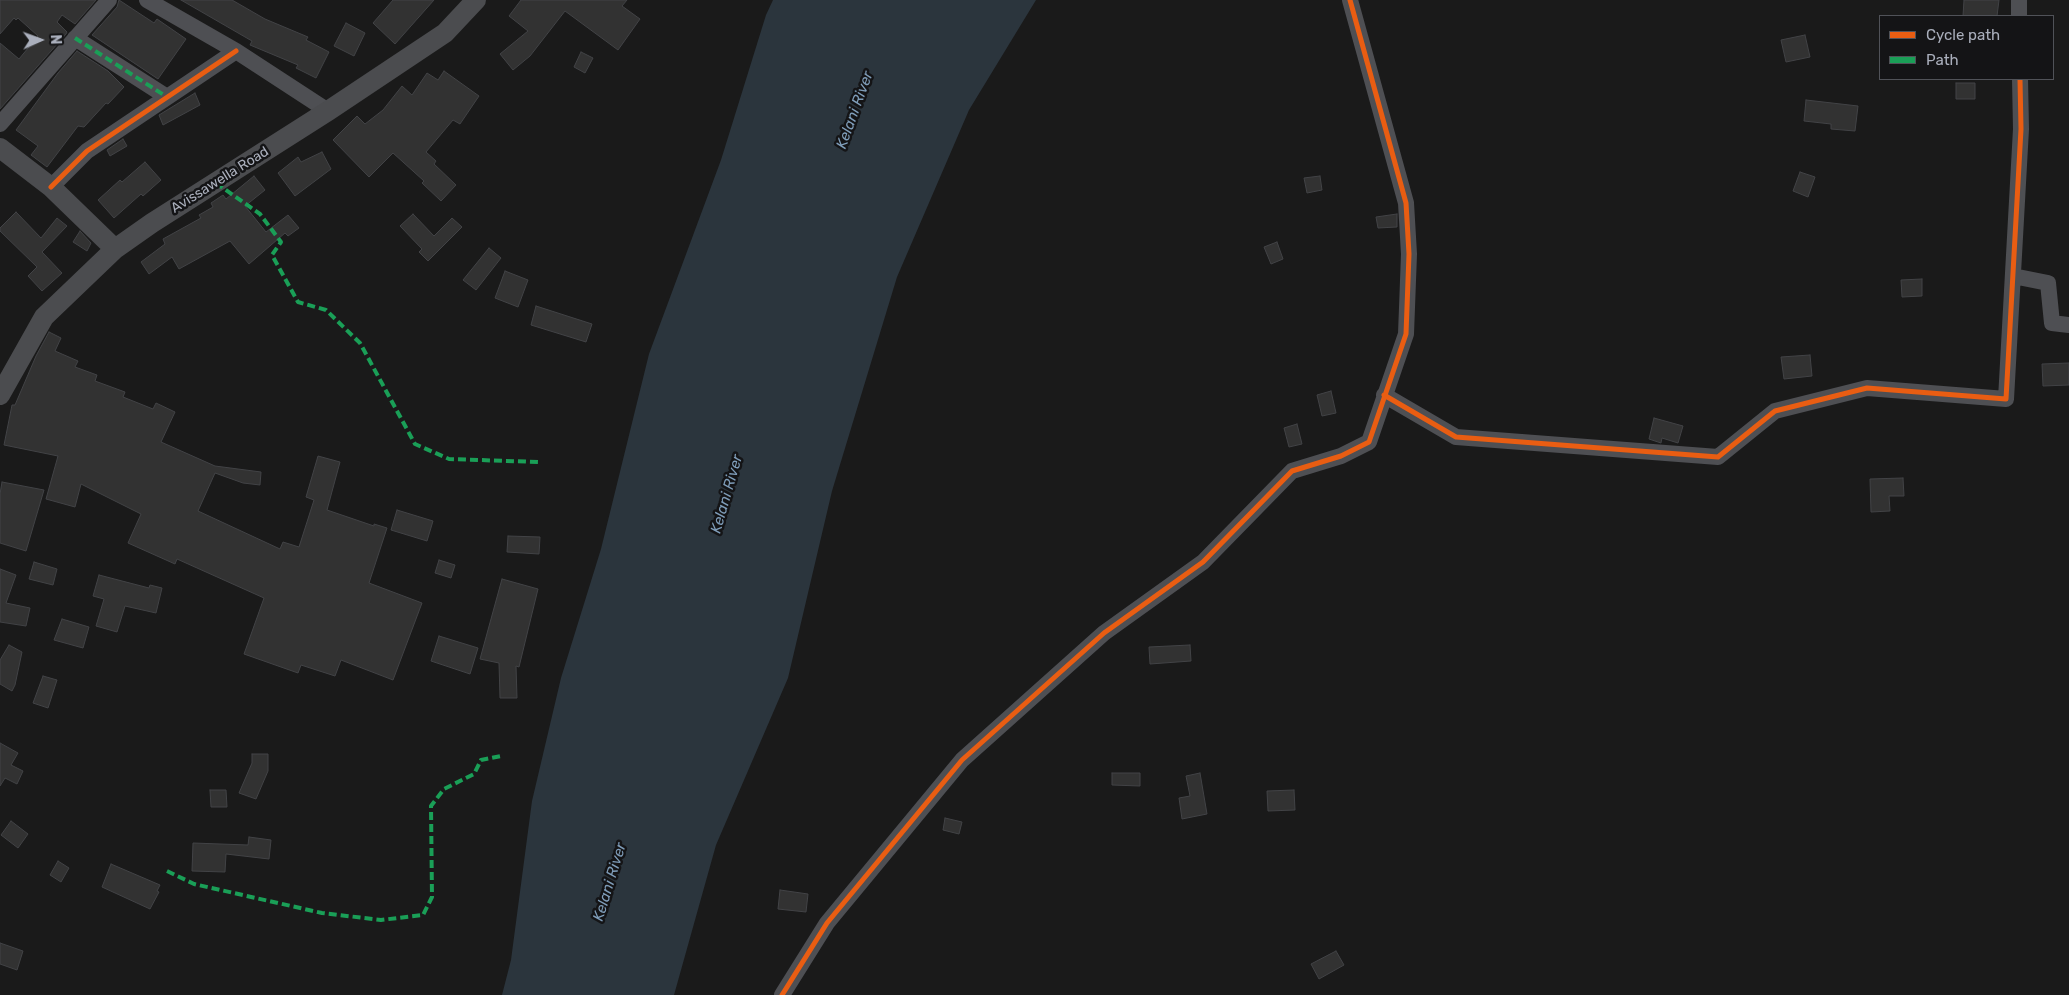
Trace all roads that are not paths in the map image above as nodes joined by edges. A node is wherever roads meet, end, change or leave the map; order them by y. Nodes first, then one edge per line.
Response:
1 (109, 0) edge
2 (147, 0) edge
3 (476, 0) edge
4 (1350, 0) edge
5 (2019, 0) edge
6 (2019, 15) edge
7 (75, 38) junction
8 (236, 51) junction
9 (2020, 80) edge
10 (167, 97) junction
11 (328, 112) junction
12 (0, 124) edge
13 (0, 148) edge
14 (51, 188) junction
15 (115, 249) junction
16 (2013, 276) junction
17 (2069, 324) edge
18 (0, 395) edge
19 (1384, 395) junction
20 (782, 995) edge

1 - 7 street
2 - 8 street
3 - 11 main road, Avissawella Road
4 - 19 street
5 - 6 street
7 - 10 street
7 - 12 street
8 - 10 street
8 - 11 street
9 - 16 street
10 - 14 street
11 - 15 main road, Avissawella Road
13 - 14 main road
14 - 15 main road
15 - 18 main road, Avissawella Road
16 - 17 street
16 - 19 street
19 - 20 street

